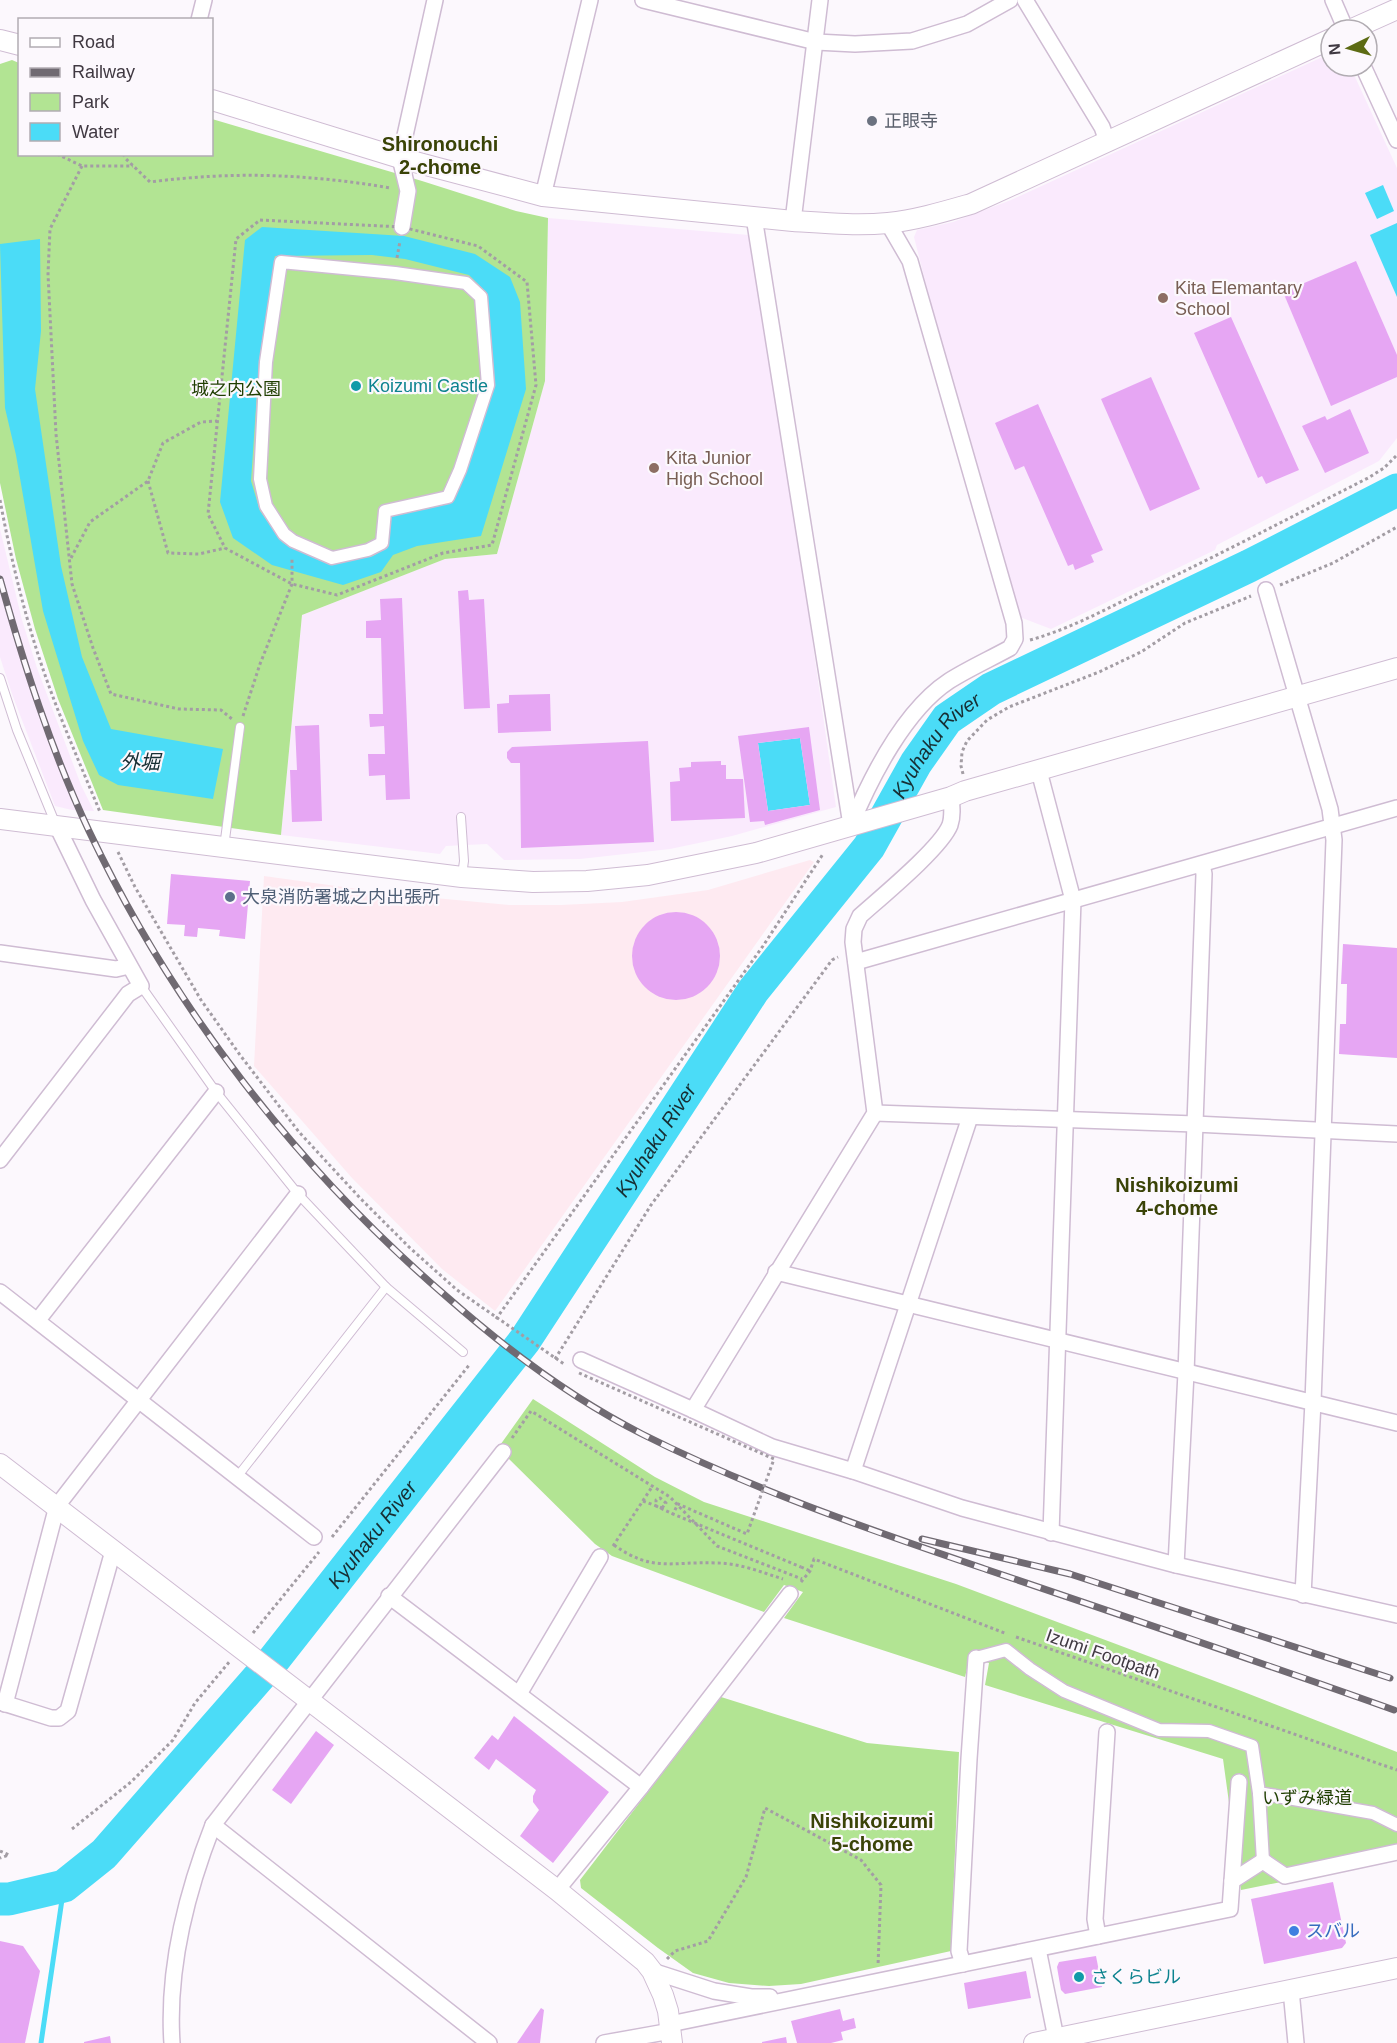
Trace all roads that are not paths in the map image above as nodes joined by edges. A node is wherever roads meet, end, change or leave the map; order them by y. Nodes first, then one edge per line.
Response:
1 (204, 0) edge
2 (435, 0) edge
3 (590, 0) edge
4 (643, 0) edge
5 (820, 0) edge
6 (1010, 0) edge
7 (1025, 0) edge
8 (1333, 0) edge
9 (1397, 9) edge
10 (200, 18) edge
11 (1342, 18) edge
12 (1376, 18) edge
13 (0, 40) edge
14 (816, 42) junction
15 (18, 44) edge
16 (1319, 44) edge
17 (1369, 78) edge
18 (213, 100) edge
19 (1397, 140) edge
20 (1107, 141) junction
21 (400, 158) junction
22 (543, 196) junction
23 (754, 217) junction
24 (793, 221) junction
25 (888, 223) junction
26 (402, 228) road end
27 (292, 541) joint
28 (1266, 590) road end
29 (1397, 668) edge
30 (0, 678) edge
31 (1298, 696) junction
32 (240, 727) road end
33 (1039, 771) junction
34 (958, 794) junction
35 (1397, 808) edge
36 (461, 817) dead end
37 (0, 819) edge
38 (861, 822) junction
39 (57, 826) junction
40 (1333, 826) junction
41 (224, 847) junction
42 (1202, 864) junction
43 (462, 878) junction
44 (1074, 900) junction
45 (0, 953) edge
46 (855, 954) junction
47 (129, 966) junction
48 (141, 986) junction
49 (216, 1092) junction
50 (875, 1113) junction
51 (970, 1117) junction
52 (1066, 1119) junction
53 (1195, 1124) junction
54 (1322, 1131) junction
55 (1397, 1134) edge
56 (0, 1160) edge
57 (298, 1194) junction
58 (776, 1272) junction
59 (386, 1287) junction
60 (0, 1292) edge
61 (908, 1305) junction
62 (38, 1320) junction
63 (1058, 1342) junction
64 (463, 1352) dead end
65 (580, 1367) road end
66 (1186, 1373) junction
67 (139, 1400) junction
68 (1313, 1402) junction
69 (693, 1410) junction
70 (1397, 1423) edge
71 (503, 1452) road end
72 (0, 1464) edge
73 (853, 1471) junction
74 (237, 1477) junction
75 (57, 1506) junction
76 (1051, 1533) junction
77 (319, 1542) road end
78 (113, 1551) junction
79 (600, 1557) road end
80 (1176, 1565) junction
81 (794, 1589) road end
82 (1303, 1595) junction
83 (390, 1596) junction
84 (1397, 1615) edge
85 (976, 1658) joint
86 (519, 1694) junction
87 (308, 1701) junction
88 (3, 1703) edge
89 (1107, 1732) dead end
90 (1239, 1782) dead end
91 (641, 1787) junction
92 (1259, 1793) junction
93 (213, 1825) junction
94 (1397, 1825) edge
95 (1397, 1852) edge
96 (1263, 1861) junction
97 (1232, 1881) junction
98 (557, 1890) junction
99 (1098, 1936) junction
100 (1038, 1949) junction
101 (963, 1964) junction
102 (1397, 1968) edge
103 (652, 1971) junction
104 (1291, 1990) junction
105 (797, 1997) junction
106 (671, 2033) edge
107 (1056, 2041) edge
108 (172, 2043) edge
109 (489, 2043) edge
110 (604, 2043) edge
111 (1034, 2043) edge
112 (1296, 2043) edge

1 - 10 street
2 - 21 street
3 - 22 street
4 - 14 street
5 - 14 street
6 - 14 street
7 - 20 street
8 - 11 street
9 - 12 street
13 - 15 street
14 - 24 street
16 - 20 street
17 - 19 street
18 - 21 street
20 - 25 street
21 - 22 street
21 - 26 street
22 - 23 street
23 - 24 street
23 - 38 street
24 - 25 street
25 - 38 street
27 - 27 street
28 - 31 street
29 - 31 street
30 - 39 lane
31 - 33 street
31 - 40 street
32 - 41 lane
33 - 34 street
33 - 44 street
34 - 38 street
34 - 46 street
35 - 40 street
36 - 43 lane
37 - 39 street
38 - 43 street
39 - 41 street
39 - 47 street
40 - 42 street
40 - 54 street
41 - 43 street
42 - 44 street
42 - 53 street
44 - 46 street
44 - 52 street
45 - 47 street
46 - 50 street
47 - 48 street
48 - 49 lane
48 - 56 street
49 - 57 lane
49 - 62 street
50 - 51 street
50 - 58 street
51 - 52 street
51 - 61 street
52 - 53 street
52 - 63 street
53 - 54 street
53 - 66 street
54 - 55 street
54 - 68 street
57 - 59 lane
57 - 67 street
58 - 61 street
58 - 69 street
59 - 64 lane
59 - 74 lane
60 - 62 street
61 - 63 street
61 - 73 street
62 - 67 street
63 - 66 street
63 - 76 street
65 - 69 street
66 - 68 street
66 - 80 street
67 - 74 street
67 - 75 street
68 - 70 street
68 - 82 street
69 - 73 street
71 - 83 street
72 - 75 street
73 - 76 street
74 - 77 street
75 - 78 street
75 - 88 street
76 - 80 street
78 - 87 street
78 - 88 street
79 - 86 street
80 - 82 street
81 - 91 street
82 - 84 street
83 - 86 street
83 - 87 street
85 - 92 street
85 - 101 street
86 - 91 street
87 - 93 street
87 - 98 street
89 - 99 street
90 - 97 street
91 - 98 street
92 - 94 street
92 - 96 street
93 - 108 street
93 - 109 street
95 - 96 street
96 - 97 street
97 - 99 street
98 - 103 street
99 - 100 street
100 - 101 street
100 - 107 street
101 - 105 street
102 - 104 street
103 - 105 street
103 - 106 street
104 - 107 street
104 - 112 street
105 - 106 street
106 - 110 street
107 - 111 street

